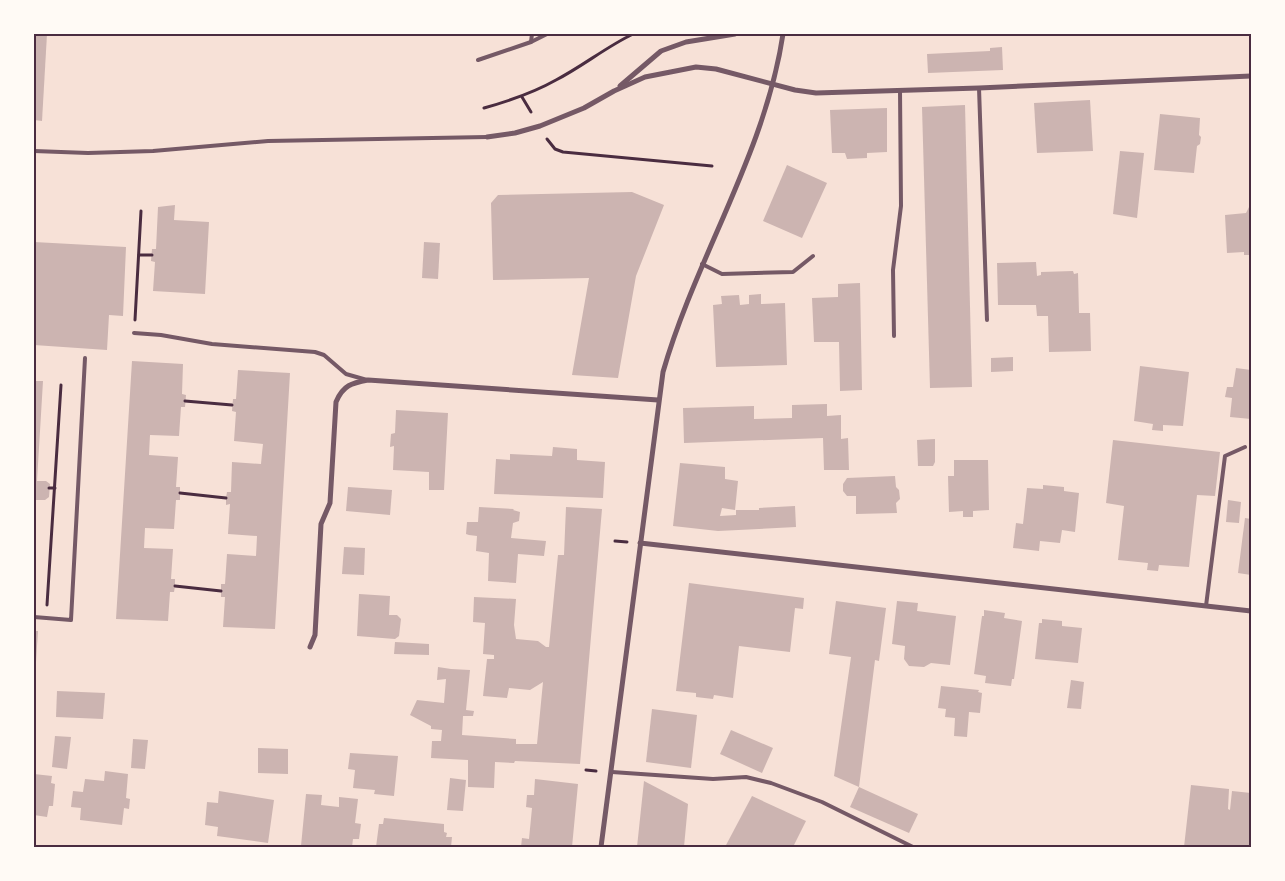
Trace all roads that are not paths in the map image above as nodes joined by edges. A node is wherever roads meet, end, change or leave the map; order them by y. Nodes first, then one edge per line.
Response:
1 (532, 34) edge
2 (547, 34) edge
3 (736, 34) edge
4 (783, 34) edge
5 (531, 42) junction
6 (478, 60) dead end
7 (1251, 76) edge
8 (773, 85) junction
9 (979, 88) junction
10 (900, 90) junction
11 (614, 91) junction
12 (487, 137) joint
13 (34, 151) edge
14 (813, 256) dead end
15 (702, 264) junction
16 (987, 320) dead end
17 (134, 333) road end
18 (894, 336) dead end
19 (85, 358) dead end
20 (368, 380) junction
21 (658, 400) junction
22 (1245, 446) dead end
23 (640, 543) junction
24 (1206, 606) junction
25 (1251, 611) edge
26 (34, 617) edge
27 (310, 647) dead end
28 (612, 772) junction
29 (602, 847) edge
30 (913, 847) edge

1 - 5 lane
2 - 5 lane
3 - 11 street
4 - 8 street
5 - 6 lane
7 - 9 street
8 - 10 street
8 - 11 street
8 - 15 street
9 - 10 street
9 - 16 lane
10 - 18 lane
11 - 12 street
12 - 13 lane
14 - 15 lane
15 - 21 street
17 - 20 lane
19 - 26 lane
20 - 21 street
20 - 27 street
21 - 23 street
22 - 24 lane
23 - 24 street
23 - 28 street
24 - 25 street
28 - 29 street
28 - 30 lane

